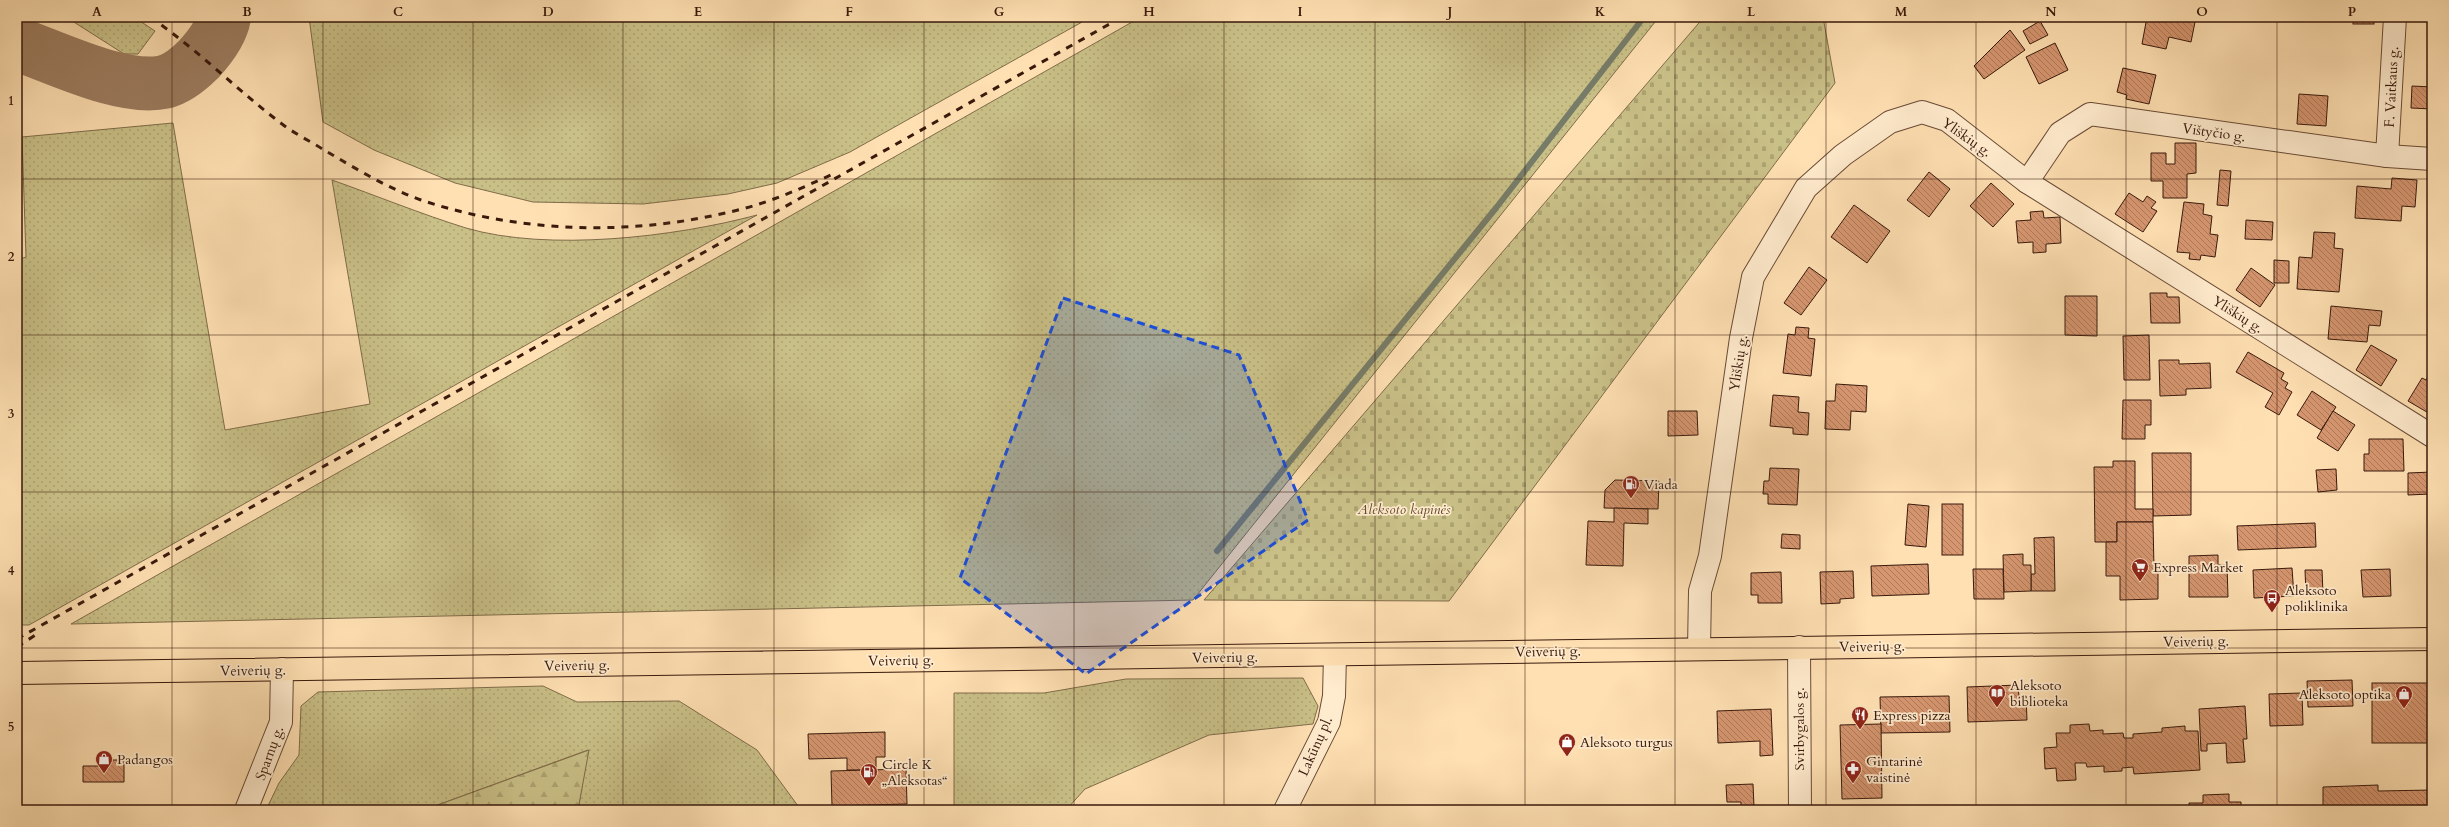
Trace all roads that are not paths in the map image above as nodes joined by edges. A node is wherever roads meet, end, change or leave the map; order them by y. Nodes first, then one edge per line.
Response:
1 (2395, 17) edge
2 (2387, 156) junction
3 (2432, 159) edge
4 (2027, 182) junction
5 (2432, 436) edge
6 (2432, 639) edge
7 (1798, 647) junction
8 (1699, 649) junction
9 (1335, 655) junction
10 (282, 669) junction
11 (17, 673) edge
12 (246, 810) edge
13 (1285, 810) edge
14 (1800, 810) edge

1 - 2 street, F. Vaitkaus g.
2 - 3 street, Vištyčio g.
2 - 4 street, Vištyčio g.
4 - 5 street, Yliškių g.
4 - 8 street, Yliškių g.
6 - 7 main road, Veiverių g.
7 - 8 main road, Veiverių g.
7 - 14 street, Svirbygalos g.
8 - 9 main road, Veiverių g.
9 - 10 main road, Veiverių g.
9 - 13 street, Lakūnų pl.
10 - 11 main road, Veiverių g.
10 - 12 street, Sparnų g.

